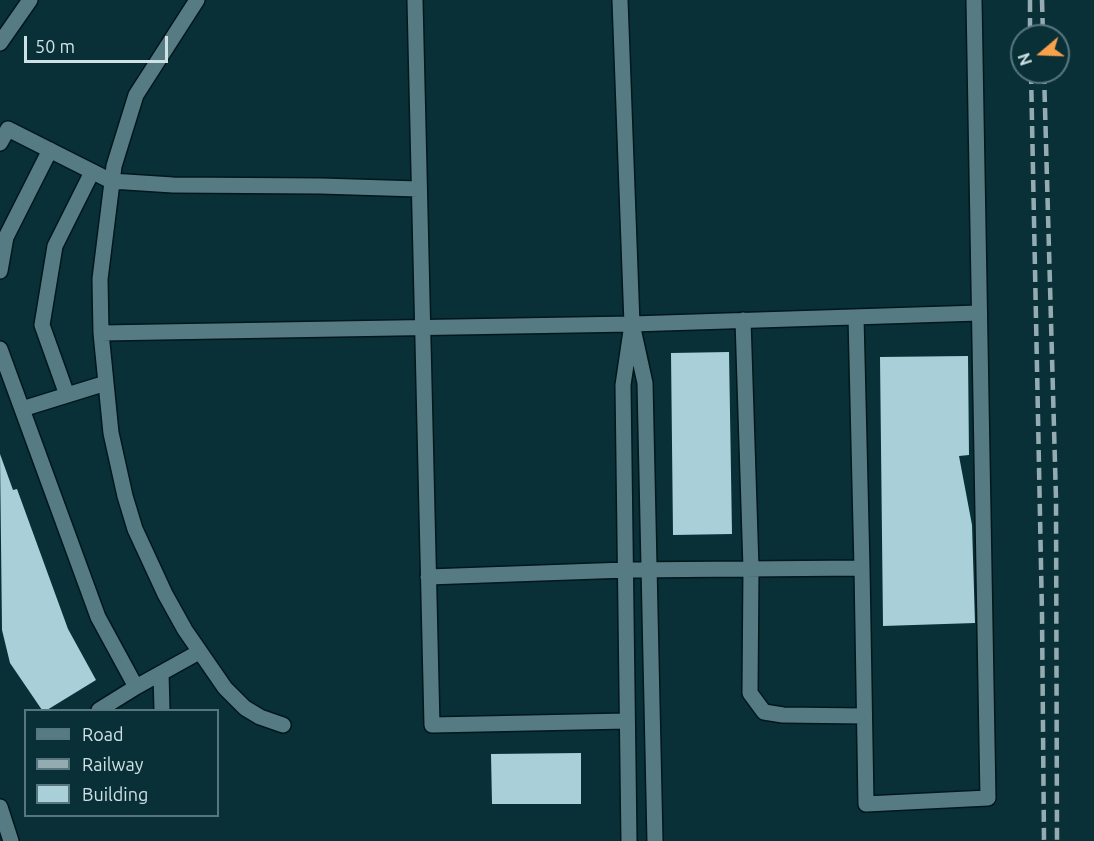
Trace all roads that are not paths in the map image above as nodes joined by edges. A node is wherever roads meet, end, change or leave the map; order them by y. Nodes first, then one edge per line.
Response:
1 (30, 0) edge
2 (197, 0) edge
3 (415, 0) edge
4 (620, 0) edge
5 (974, 0) edge
6 (0, 43) edge
7 (0, 143) edge
8 (50, 150) junction
9 (92, 172) junction
10 (111, 182) junction
11 (418, 189) junction
12 (3, 235) edge
13 (0, 271) edge
14 (979, 313) junction
15 (856, 317) junction
16 (743, 320) junction
17 (632, 324) junction
18 (423, 329) junction
19 (101, 333) junction
20 (0, 349) edge
21 (106, 383) junction
22 (67, 395) junction
23 (22, 410) junction
24 (751, 568) junction
25 (862, 568) junction
26 (626, 570) junction
27 (650, 570) junction
28 (428, 577) junction
29 (199, 652) junction
30 (160, 673) junction
31 (136, 687) junction
32 (102, 709) edge
33 (162, 709) edge
34 (864, 716) junction
35 (627, 721) junction
36 (283, 725) dead end
37 (0, 807) edge
38 (11, 841) edge
39 (629, 841) edge
40 (655, 841) edge

1 - 6 street
2 - 10 street
3 - 11 street
4 - 17 street
5 - 14 street
7 - 8 street
8 - 9 street
8 - 12 street
9 - 10 street
9 - 22 street
10 - 11 street
10 - 19 street
11 - 18 street
12 - 13 street
14 - 15 street
14 - 34 street
15 - 16 street
15 - 25 street
16 - 17 street
16 - 24 street
17 - 18 street
17 - 26 street
17 - 27 street
18 - 19 street
18 - 28 street
19 - 21 street
20 - 23 street
21 - 22 street
21 - 29 street
22 - 23 street
23 - 31 street
24 - 25 street
24 - 27 street
24 - 34 street
25 - 34 street
26 - 27 street
26 - 28 street
26 - 35 street
27 - 40 street
28 - 35 street
29 - 30 street
29 - 36 street
30 - 31 street
30 - 33 street
31 - 32 street
35 - 39 street
37 - 38 street

